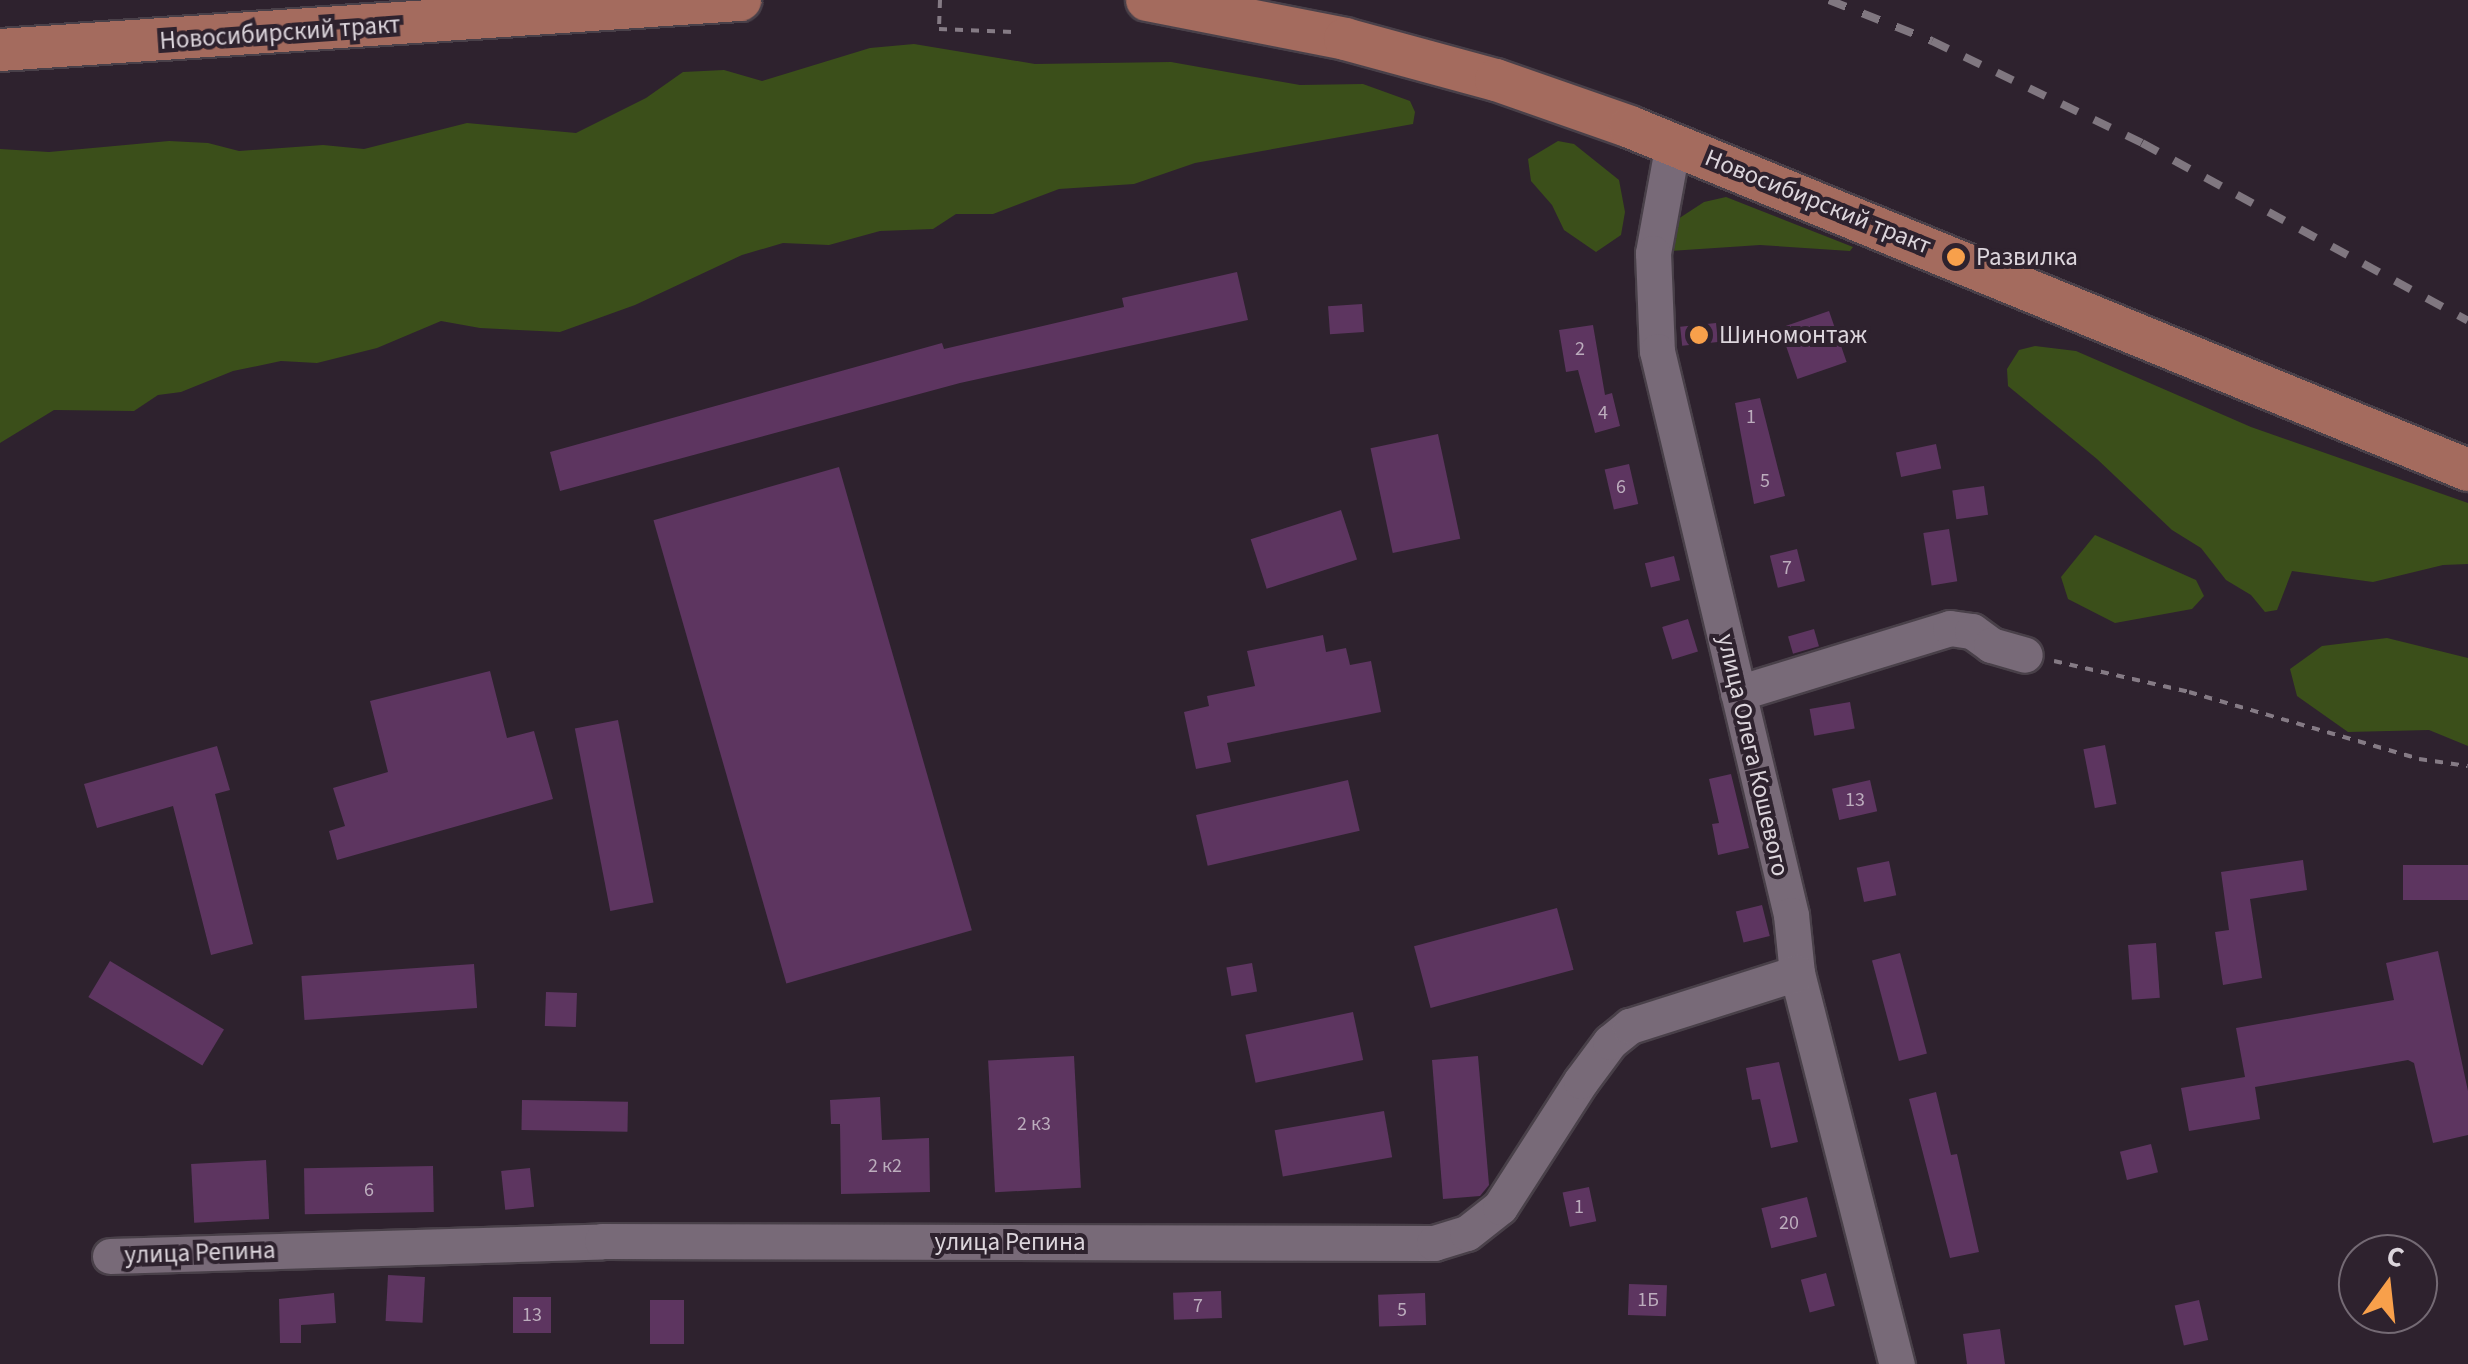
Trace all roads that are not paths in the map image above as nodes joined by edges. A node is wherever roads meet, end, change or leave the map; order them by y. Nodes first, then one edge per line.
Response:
1 (740, 0) edge
2 (1147, 0) edge
3 (0, 50) edge
4 (1673, 143) junction
5 (2468, 470) edge
6 (2025, 654) road end
7 (1738, 694) junction
8 (1797, 973) junction
9 (110, 1256) dead end
10 (1898, 1364) edge

1 - 3 main road, Новосибирский тракт
2 - 4 main road, Новосибирский тракт
4 - 5 main road, Новосибирский тракт
4 - 7 street, улица Олега Кошевого
6 - 7 street
7 - 8 street, улица Олега Кошевого
8 - 9 street, улица Репина
8 - 10 street, улица Олега Кошевого

